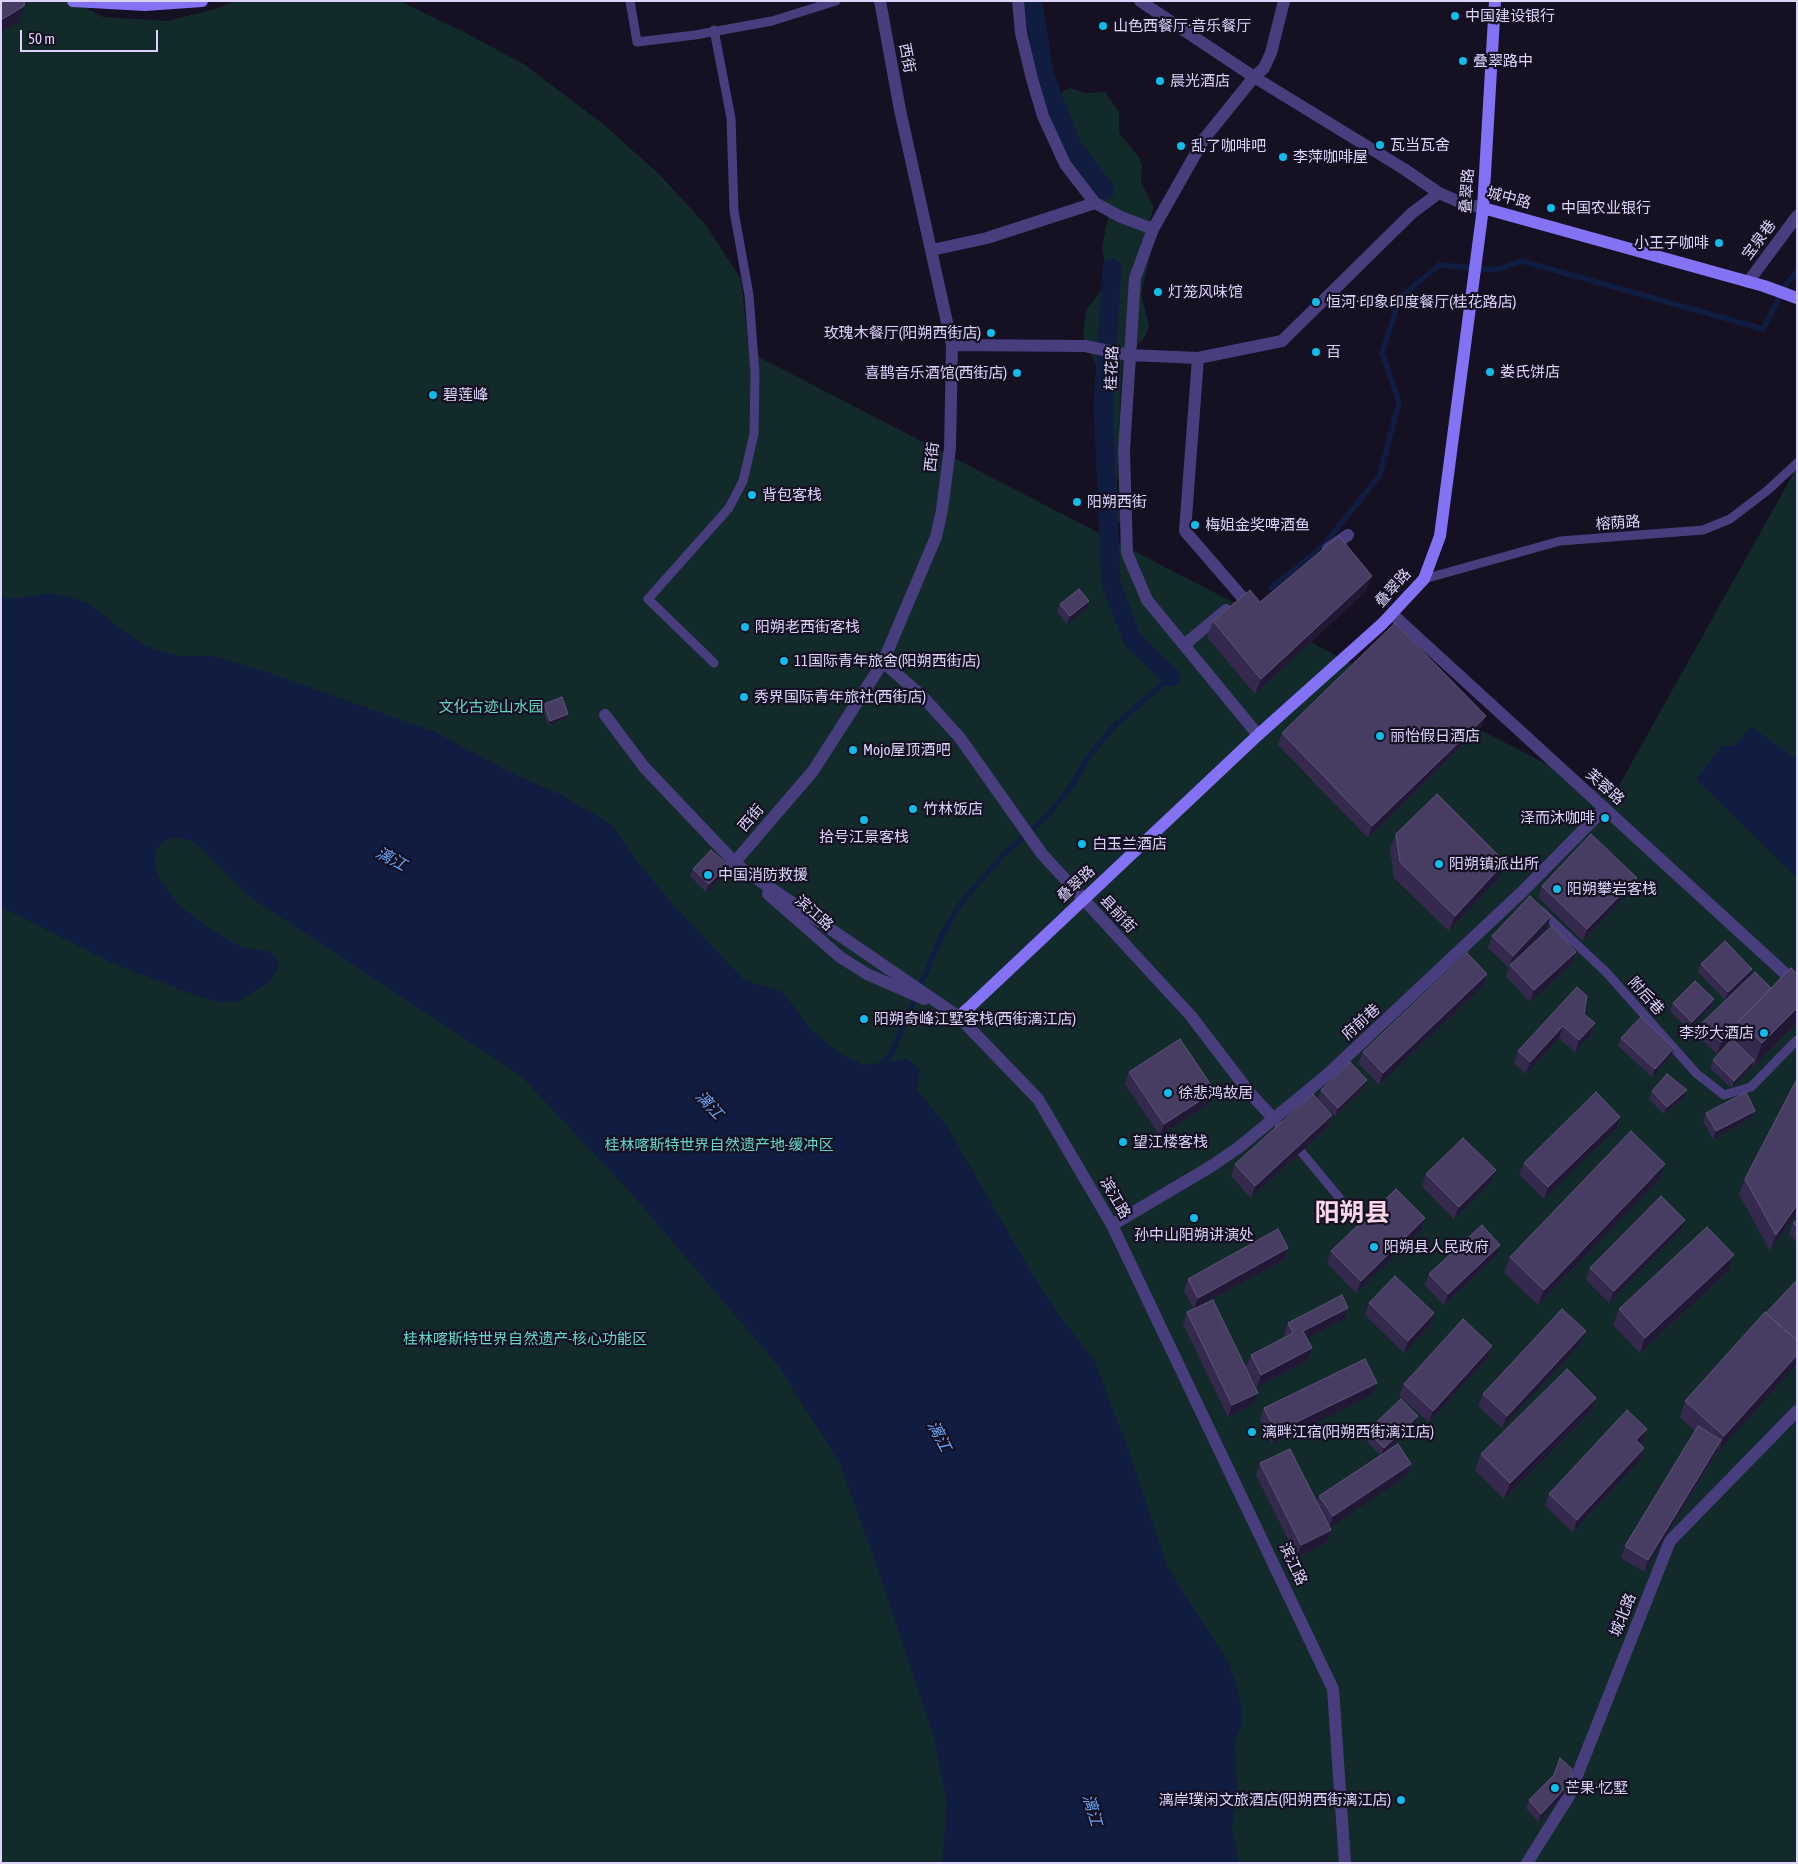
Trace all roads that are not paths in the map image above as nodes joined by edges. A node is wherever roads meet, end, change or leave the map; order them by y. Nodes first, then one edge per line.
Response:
1 (73, 1) edge
2 (202, 1) edge
3 (630, 1) edge
4 (836, 1) edge
5 (880, 1) edge
6 (1018, 1) edge
7 (1140, 1) edge
8 (1284, 1) edge
9 (1494, 1) edge
10 (714, 30) junction
11 (1254, 77) junction
12 (1439, 193) junction
13 (1094, 202) junction
14 (1483, 208) junction
15 (1797, 216) edge
16 (1153, 229) junction
17 (932, 250) junction
18 (1748, 282) junction
19 (1797, 298) edge
20 (952, 345) junction
21 (1129, 355) junction
22 (1198, 358) junction
23 (1797, 463) edge
24 (1348, 535) dead end
25 (1317, 558) edge
26 (1424, 579) junction
27 (1392, 614) junction
28 (1186, 648) junction
29 (882, 662) junction
30 (714, 663) dead end
31 (605, 715) dead end
32 (1258, 735) junction
33 (1604, 809) junction
34 (734, 862) junction
35 (1529, 899) junction
36 (1082, 900) junction
37 (1793, 980) edge
38 (1771, 997) edge
39 (959, 1017) junction
40 (1797, 1040) edge
41 (1274, 1119) junction
42 (1352, 1213) dead end
43 (1112, 1225) junction
44 (1797, 1410) edge
45 (1344, 1863) edge
46 (1526, 1863) edge

1 - 2 street
3 - 10 lane
4 - 10 lane
5 - 17 street, 西街
6 - 13 street
7 - 11 street, 城中路
8 - 11 street, 桂花路
9 - 14 street, 叠翠路
10 - 30 lane
11 - 12 street, 城中路
11 - 16 street, 桂花路
12 - 14 street, 城中路
12 - 22 street
13 - 16 street
13 - 17 street
14 - 18 street, 城中路
14 - 26 street, 叠翠路
15 - 18 street, 宝泉巷
16 - 21 street, 桂花路
17 - 20 street, 西街
18 - 19 street, 城中路
20 - 21 street
20 - 29 street, 西街
21 - 22 street
21 - 28 street, 桂花路
22 - 28 street
23 - 26 lane, 榕荫路
24 - 25 street
26 - 27 street, 叠翠路
27 - 32 street, 叠翠路
27 - 33 street, 芙蓉路
27 - 37 street
27 - 39 street
28 - 32 street, 桂花路
29 - 34 street, 西街
29 - 36 street, 县前街
31 - 34 street, 滨江路
32 - 36 street, 叠翠路
33 - 35 street, 府前巷
33 - 37 street, 芙蓉路
34 - 39 street
34 - 39 street, 滨江路
35 - 40 lane, 附后巷
35 - 41 street, 府前巷
36 - 39 street, 叠翠路
36 - 41 street, 县前街
37 - 38 street
39 - 43 street, 滨江路
41 - 42 lane
41 - 43 street, 府前巷
43 - 45 street, 滨江路
44 - 46 street, 城北路

